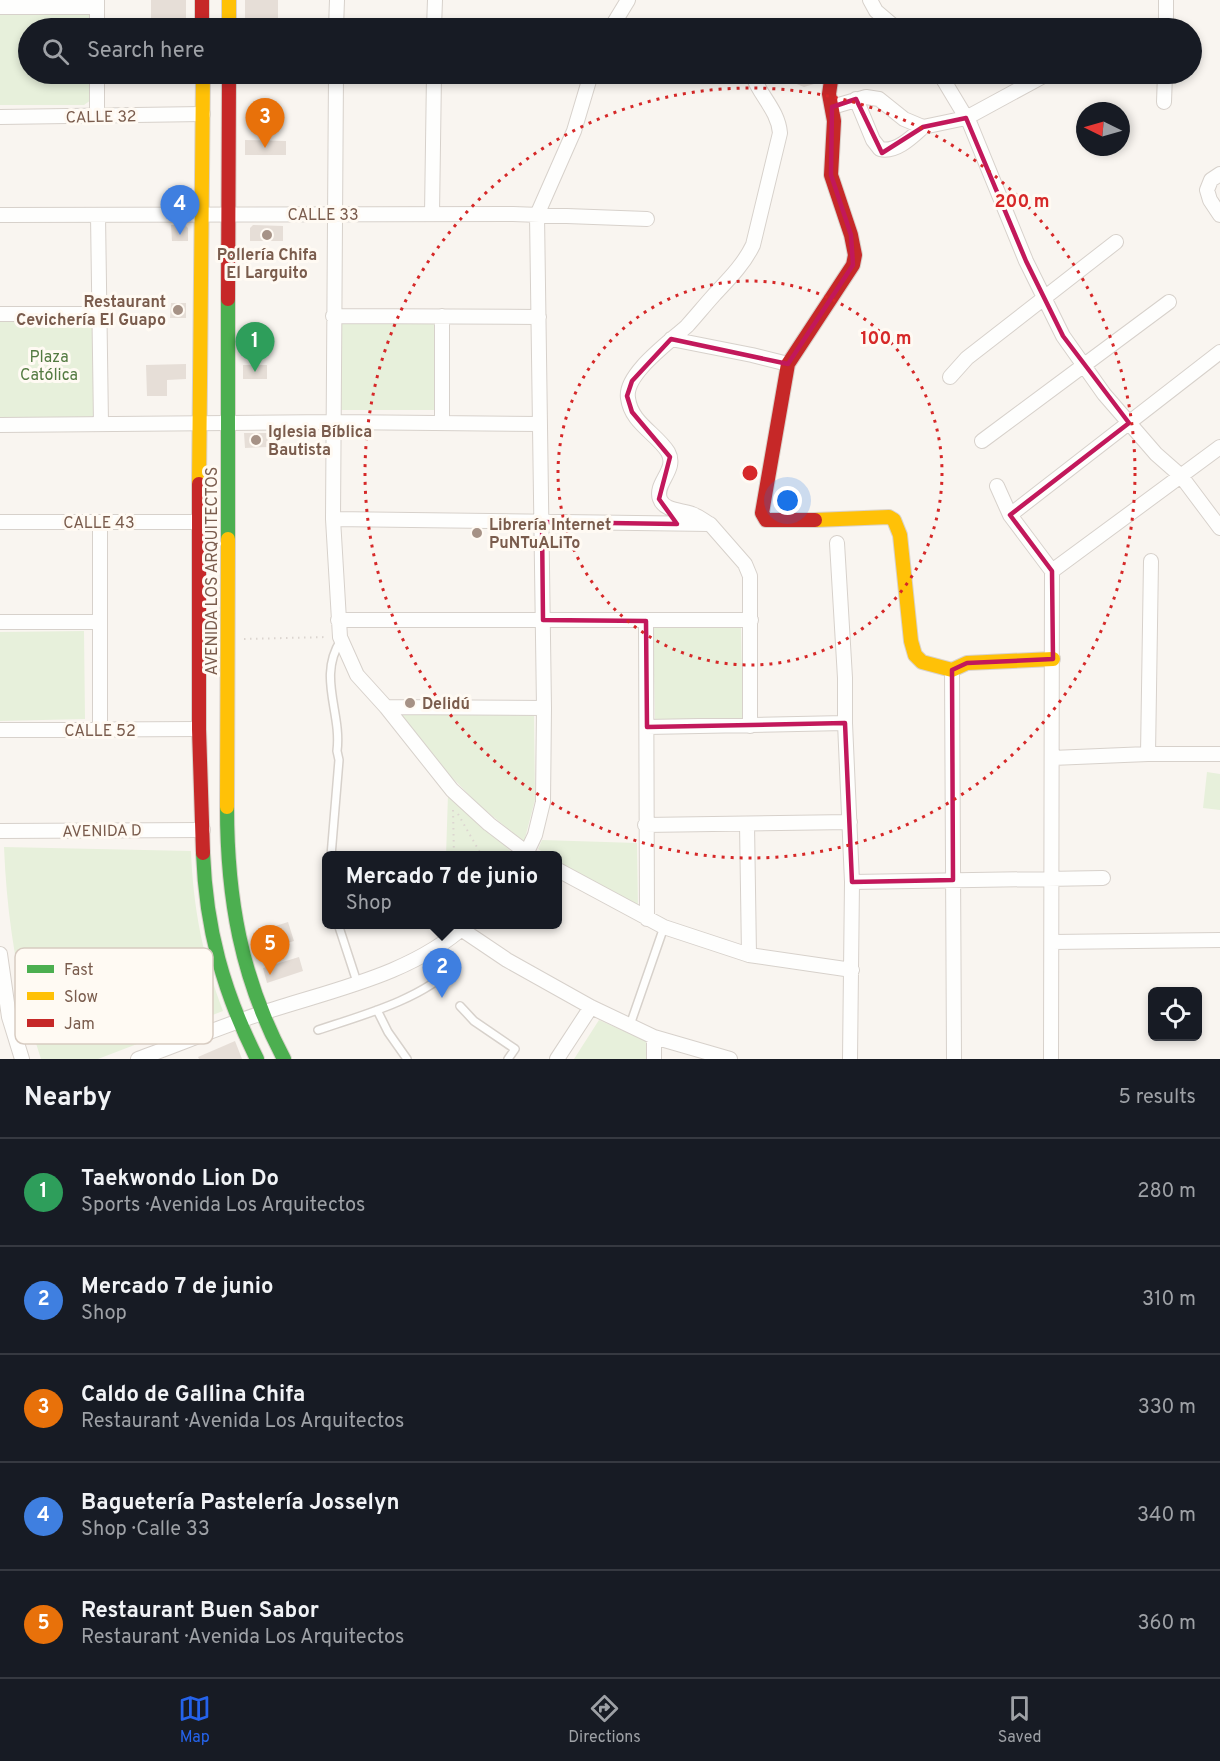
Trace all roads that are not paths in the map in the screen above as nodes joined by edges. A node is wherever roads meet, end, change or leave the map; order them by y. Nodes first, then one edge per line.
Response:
1 (202, 0) edge
2 (229, 0) edge
3 (337, 0) edge
4 (435, 0) edge
5 (628, 0) edge
6 (870, 0) edge
7 (1166, 0) edge
8 (97, 3) edge
9 (0, 7) edge
10 (202, 18) edge
11 (229, 18) edge
12 (336, 18) edge
13 (434, 18) edge
14 (616, 18) edge
15 (884, 18) edge
16 (1166, 18) edge
17 (97, 84) edge
18 (203, 84) edge
19 (229, 84) edge
20 (336, 84) edge
21 (434, 84) edge
22 (588, 84) edge
23 (757, 84) edge
24 (830, 84) edge
25 (946, 84) edge
26 (1029, 84) edge
27 (1165, 84) edge
28 (856, 99) junction
29 (1164, 102) dead end
30 (832, 107) junction
31 (203, 114) junction
32 (97, 116) junction
33 (0, 117) edge
34 (966, 118) junction
35 (923, 127) junction
36 (1220, 174) edge
37 (229, 214) junction
38 (334, 214) junction
39 (432, 214) junction
40 (1220, 214) edge
41 (0, 215) edge
42 (98, 215) junction
43 (202, 215) junction
44 (537, 215) junction
45 (647, 219) dead end
46 (1116, 242) dead end
47 (1044, 298) junction
48 (1169, 302) dead end
49 (0, 314) edge
50 (100, 314) junction
51 (333, 316) junction
52 (442, 316) junction
53 (539, 317) junction
54 (671, 339) junction
55 (1220, 352) edge
56 (788, 364) junction
57 (1084, 365) junction
58 (950, 377) dead end
59 (334, 422) junction
60 (200, 423) junction
61 (442, 423) junction
62 (1129, 423) junction
63 (101, 424) junction
64 (228, 424) junction
65 (540, 424) junction
66 (0, 425) edge
67 (982, 441) dead end
68 (1220, 447) edge
69 (1180, 476) junction
70 (996, 486) dead end
71 (1010, 515) junction
72 (333, 519) junction
73 (0, 522) edge
74 (100, 522) junction
75 (199, 522) junction
76 (542, 522) junction
77 (710, 524) junction
78 (1220, 528) edge
79 (837, 543) dead end
80 (1151, 561) dead end
81 (1052, 571) junction
82 (338, 620) junction
83 (543, 620) junction
84 (751, 620) junction
85 (646, 621) junction
86 (0, 622) edge
87 (100, 622) junction
88 (341, 639) junction
89 (1053, 659) junction
90 (952, 670) junction
91 (386, 706) junction
92 (544, 708) junction
93 (845, 723) junction
94 (750, 726) junction
95 (647, 727) junction
96 (199, 729) junction
97 (0, 730) edge
98 (100, 730) junction
99 (1148, 754) junction
100 (1220, 754) edge
101 (1052, 758) junction
102 (850, 822) junction
103 (747, 824) junction
104 (645, 825) junction
105 (203, 830) junction
106 (0, 831) edge
107 (331, 851) edge
108 (519, 851) edge
109 (526, 851) edge
110 (562, 872) edge
111 (1103, 878) dead end
112 (1052, 879) junction
113 (953, 880) junction
114 (852, 882) junction
115 (647, 919) junction
116 (664, 927) junction
117 (340, 929) edge
118 (461, 929) edge
119 (467, 929) edge
120 (1220, 940) edge
121 (1052, 942) junction
122 (0, 954) edge
123 (749, 955) junction
124 (454, 966) dead end
125 (852, 970) junction
126 (357, 982) junction
127 (460, 1006) dead end
128 (591, 1007) junction
129 (377, 1010) junction
130 (262, 1013) junction
131 (238, 1022) junction
132 (630, 1025) junction
133 (318, 1030) dead end
134 (213, 1031) edge
135 (15, 1036) edge
136 (654, 1037) junction
137 (17, 1044) edge
138 (179, 1044) edge
139 (22, 1059) edge
140 (138, 1059) edge
141 (257, 1059) edge
142 (284, 1059) edge
143 (407, 1059) edge
144 (508, 1059) edge
145 (557, 1059) edge
146 (654, 1059) edge
147 (730, 1059) edge
148 (849, 1059) edge
149 (954, 1059) edge
150 (1051, 1059) edge

1 - 10 main road
2 - 11 main road
3 - 12 street
4 - 13 street
5 - 14 street
6 - 15 street
7 - 16 street
8 - 9 street
17 - 32 street
18 - 31 main road, AVENIDA LOS ARQUITECTOS
19 - 37 main road, AVENIDA LOS ARQUITECTOS
20 - 38 street
21 - 39 street
22 - 44 street
23 - 54 street
24 - 30 main road
25 - 34 street
26 - 34 street
27 - 29 street
28 - 30 street
28 - 35 street
28 - 35 street
30 - 56 main road
31 - 32 street, CALLE 32
31 - 43 main road, AVENIDA LOS ARQUITECTOS
32 - 33 street, CALLE 32
34 - 35 street
34 - 47 street
36 - 40 street
37 - 38 street, CALLE 33
37 - 43 street, CALLE 33
37 - 64 main road, AVENIDA LOS ARQUITECTOS
38 - 39 street, CALLE 33
38 - 51 street
39 - 44 street, CALLE 33
41 - 42 street, CALLE 33
42 - 43 street, CALLE 33
42 - 50 street
43 - 60 main road, AVENIDA LOS ARQUITECTOS
44 - 45 street, CALLE 33
44 - 53 street
46 - 47 street
47 - 57 street
47 - 58 street
48 - 57 street
49 - 50 street
50 - 63 street
51 - 52 street
51 - 59 street
52 - 53 street
52 - 61 street
53 - 65 street
54 - 56 street
54 - 77 street
55 - 62 street
56 - 90 main road
57 - 62 street
57 - 67 street
59 - 61 street
59 - 64 street
59 - 72 street
60 - 63 street
60 - 64 street
60 - 75 main road, AVENIDA LOS ARQUITECTOS
61 - 65 street
62 - 69 street
62 - 71 street
63 - 66 street
64 - 130 main road, AVENIDA LOS ARQUITECTOS
65 - 76 street
68 - 69 street
69 - 78 street
69 - 81 street
70 - 71 street
71 - 81 street
72 - 76 street
72 - 82 street
73 - 74 street, CALLE 43
74 - 75 street, CALLE 43
74 - 87 street
75 - 96 main road, AVENIDA LOS ARQUITECTOS
76 - 77 street
76 - 83 street
77 - 84 street
79 - 93 street
80 - 99 street
81 - 89 street
82 - 83 street
82 - 88 street
83 - 85 street
83 - 92 street
84 - 85 street
84 - 94 street
85 - 95 street
86 - 87 street
87 - 98 street
88 - 91 street
88 - 107 lane
89 - 90 main road
89 - 101 street
90 - 113 street
91 - 92 street
91 - 108 street
92 - 109 street
93 - 94 street
93 - 102 street
94 - 95 street
95 - 104 street
96 - 98 street, CALLE 52
96 - 105 main road, AVENIDA LOS ARQUITECTOS
97 - 98 street, CALLE 52
99 - 100 street
99 - 101 street
101 - 112 street
102 - 103 street
102 - 114 street
103 - 104 street
103 - 123 street
104 - 115 street
105 - 106 street, AVENIDA D
105 - 131 main road, AVENIDA LOS ARQUITECTOS
110 - 115 street
111 - 112 street
112 - 113 street
112 - 121 street
113 - 114 street
113 - 149 street
114 - 125 street
115 - 116 street
116 - 123 street
116 - 132 lane
117 - 126 lane
118 - 126 street
119 - 128 street
120 - 121 street
121 - 150 street
122 - 135 street
123 - 125 street
124 - 129 lane
125 - 148 street
126 - 130 street
127 - 144 lane
128 - 132 street
128 - 145 street
129 - 133 lane
129 - 143 lane
130 - 131 street
130 - 142 main road, AVENIDA LOS ARQUITECTOS
131 - 134 street
131 - 141 main road, AVENIDA LOS ARQUITECTOS
132 - 136 street
136 - 146 street
136 - 147 street
137 - 139 street
138 - 140 street

